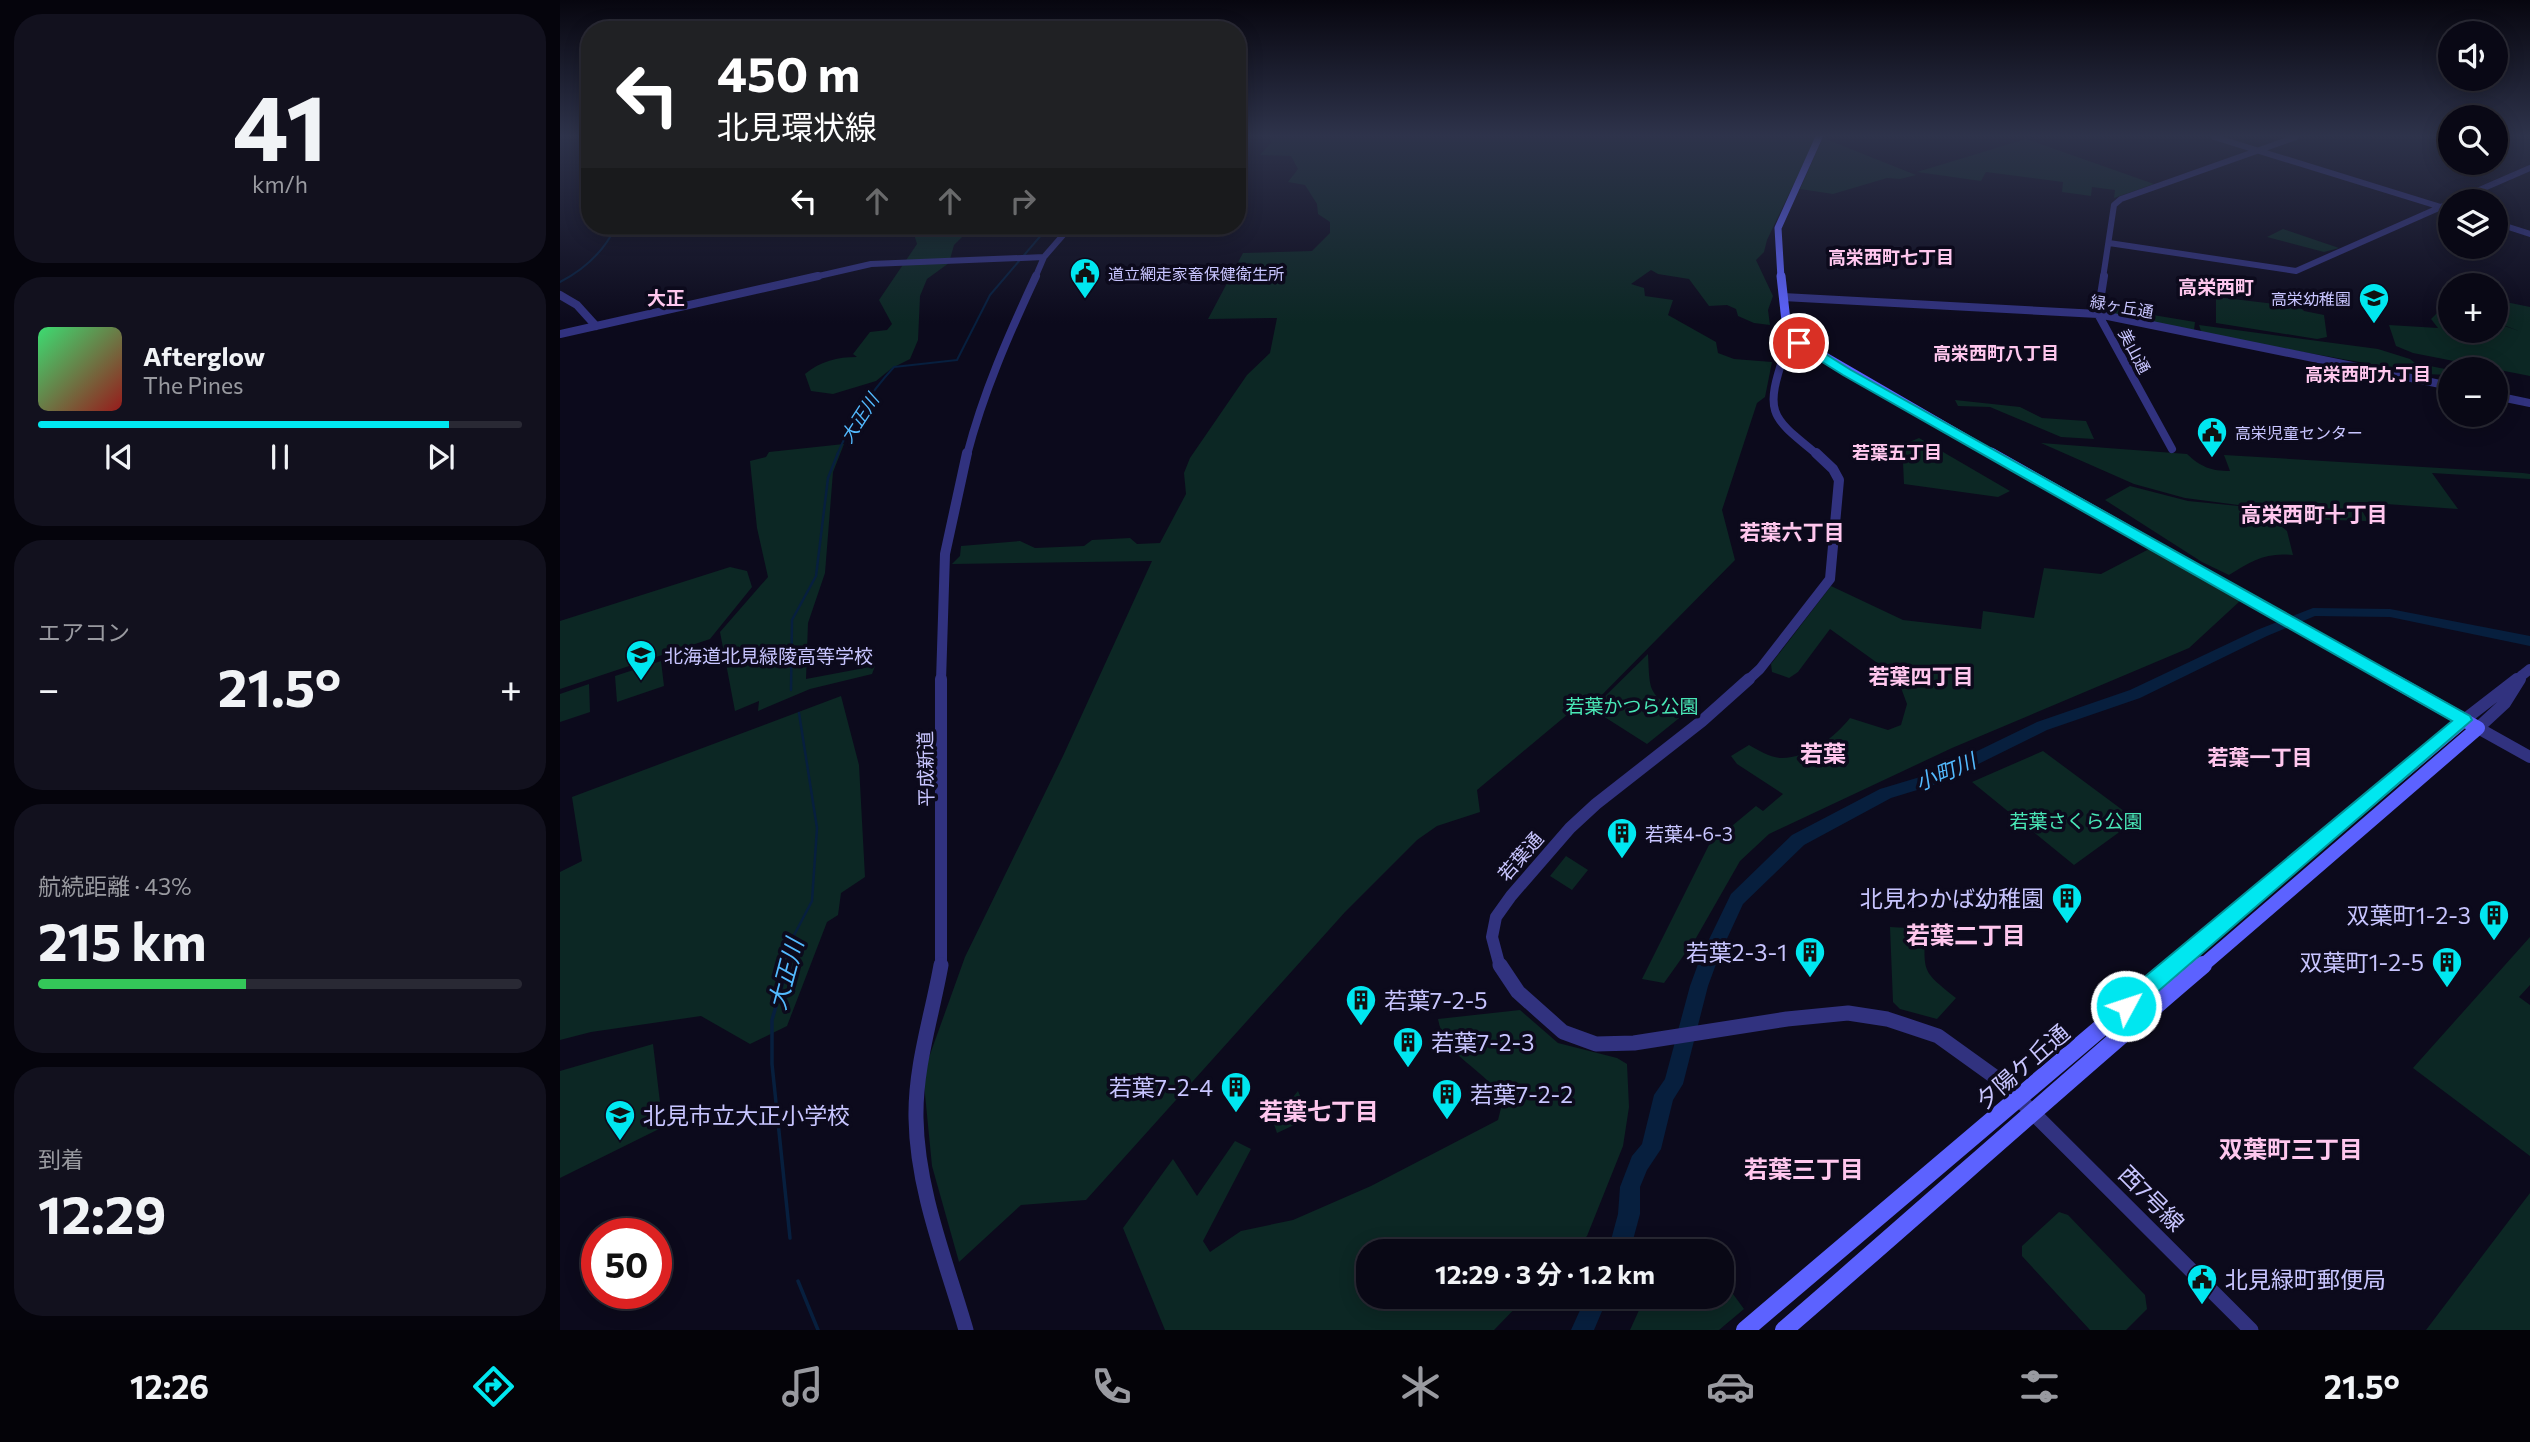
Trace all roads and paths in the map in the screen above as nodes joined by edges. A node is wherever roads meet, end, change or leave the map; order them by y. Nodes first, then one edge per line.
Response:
1 (1791, 199) edge
2 (2121, 199) edge
3 (2416, 199) edge
4 (2438, 206) edge
5 (2438, 208) edge
6 (2508, 227) edge
7 (2530, 234) edge
8 (1063, 235) edge
9 (2109, 243) junction
10 (1045, 257) junction
11 (560, 295) edge
12 (1783, 297) junction
13 (2098, 314) junction
14 (596, 326) junction
15 (560, 334) edge
16 (1799, 343) junction
17 (2438, 384) edge
18 (2508, 398) edge
19 (2530, 403) edge
20 (2172, 449) dead end
21 (2526, 672) edge
22 (2471, 724) junction
23 (2530, 757) edge
24 (2026, 1105) junction
25 (965, 1330) edge
26 (1745, 1330) edge
27 (1784, 1330) edge
28 (2251, 1330) edge

1 - 12 main road
2 - 9 street, 美山通
3 - 4 street
5 - 9 street
6 - 7 street
8 - 10 street, 平成新道
9 - 13 street, 美山通
10 - 14 street
10 - 25 street, 平成新道
11 - 14 street
12 - 13 street, 緑ヶ丘通
12 - 16 main road
13 - 17 street, 緑ヶ丘通
13 - 20 street, 美山通
14 - 15 street
16 - 22 main road
16 - 24 street, 若葉通
18 - 19 street
21 - 22 street, 夕陽ケ丘通
22 - 23 street
22 - 24 main road, 夕陽ケ丘通
24 - 26 main road, 夕陽ケ丘通
24 - 27 main road, 夕陽ケ丘通
24 - 28 street, 西7号線

